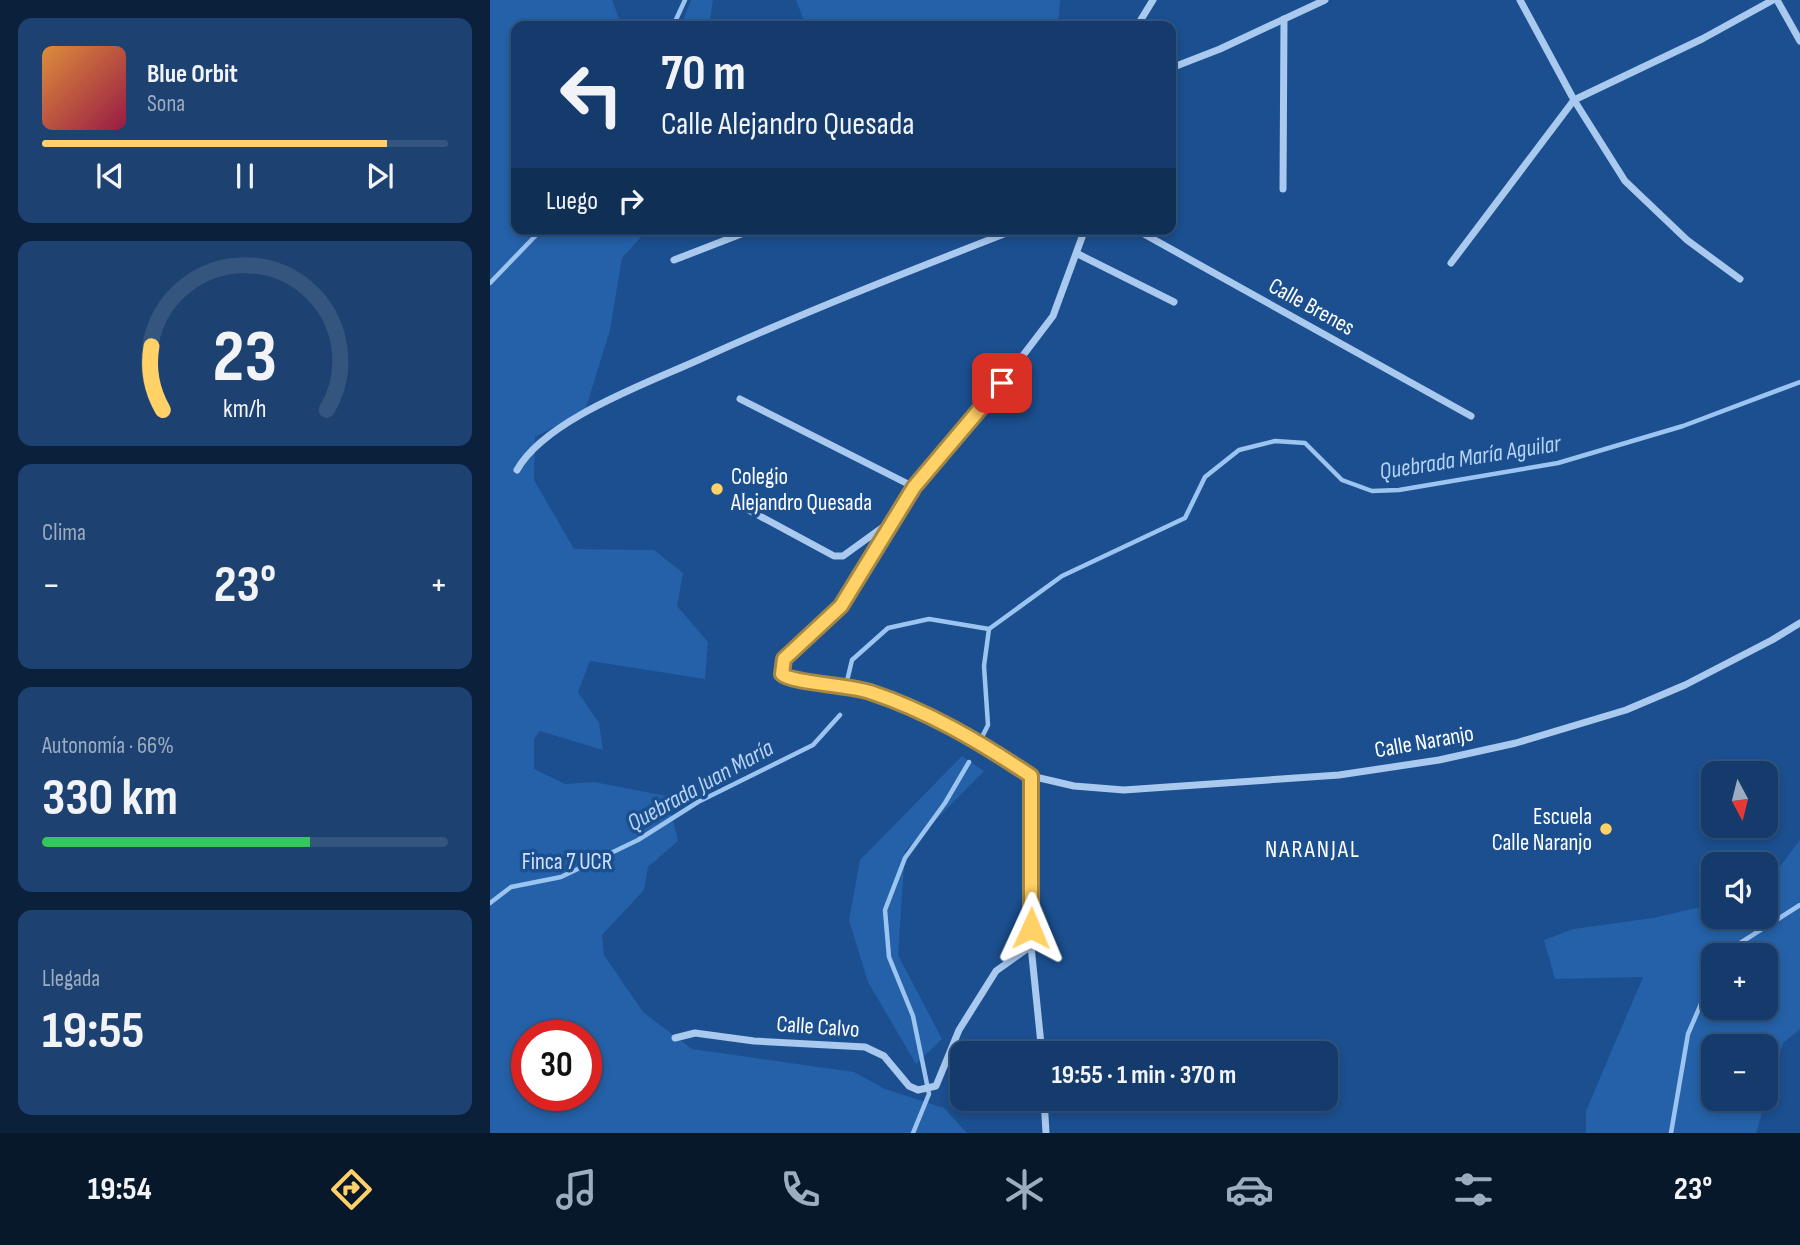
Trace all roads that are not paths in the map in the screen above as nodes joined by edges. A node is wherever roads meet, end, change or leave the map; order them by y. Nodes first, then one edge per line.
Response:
1 (1153, 0) edge
2 (1325, 0) edge
3 (1520, 0) edge
4 (1775, 0) edge
5 (1284, 19) junction
6 (1140, 21) edge
7 (1800, 41) edge
8 (1176, 66) edge
9 (1574, 100) junction
10 (1283, 189) dead end
11 (739, 235) edge
12 (1001, 235) edge
13 (1083, 235) edge
14 (1146, 235) edge
15 (1077, 254) junction
16 (674, 260) dead end
17 (1451, 263) dead end
18 (1740, 279) dead end
19 (1174, 302) dead end
20 (740, 399) dead end
21 (1471, 416) dead end
22 (517, 471) dead end
23 (914, 487) junction
24 (734, 502) dead end
25 (893, 520) junction
26 (1800, 623) edge
27 (1031, 776) junction
28 (1031, 946) junction
29 (675, 1038) dead end
30 (1040, 1041) edge
31 (1045, 1111) edge
32 (1046, 1133) edge

1 - 6 street
2 - 5 street
3 - 9 street
4 - 7 street
4 - 9 street
5 - 8 street
5 - 10 street
9 - 17 street
9 - 18 street
11 - 16 street
12 - 22 street
13 - 15 street
14 - 21 street, Calle Brenes
15 - 19 street
15 - 23 street
20 - 23 street
23 - 25 street
24 - 25 street
25 - 27 street, Calle Naranjo
26 - 27 street, Calle Naranjo
27 - 28 street
28 - 29 street, Calle Calvo
28 - 30 street
31 - 32 street

